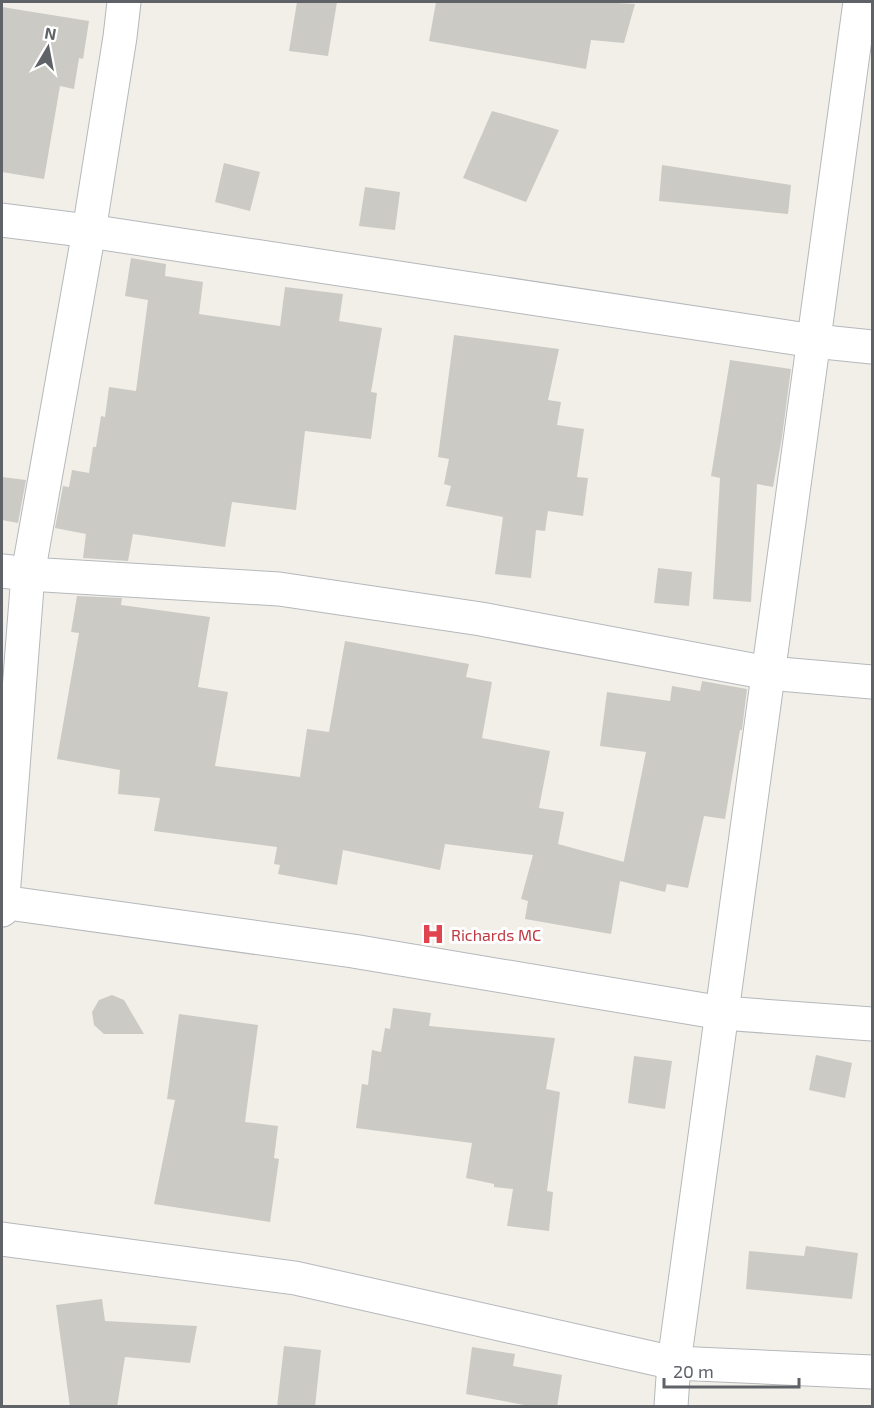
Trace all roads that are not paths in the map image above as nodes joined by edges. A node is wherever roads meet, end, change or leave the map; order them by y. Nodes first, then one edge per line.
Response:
1 (124, 2) edge
2 (860, 2) edge
3 (2, 220) edge
4 (89, 231) junction
5 (814, 341) junction
6 (873, 347) edge
7 (15, 573) edge
8 (768, 673) junction
9 (873, 682) edge
10 (2, 905) edge
11 (722, 1013) junction
12 (873, 1024) edge
13 (2, 1239) edge
14 (674, 1363) junction
15 (873, 1372) edge
16 (671, 1407) edge

1 - 4 street
2 - 5 street
3 - 4 street
4 - 5 street
4 - 7 street
5 - 6 street
5 - 8 street
7 - 8 street
7 - 10 street
8 - 9 street
8 - 11 street
10 - 11 street
11 - 12 street
11 - 14 street
13 - 14 street
14 - 15 street
14 - 16 street

